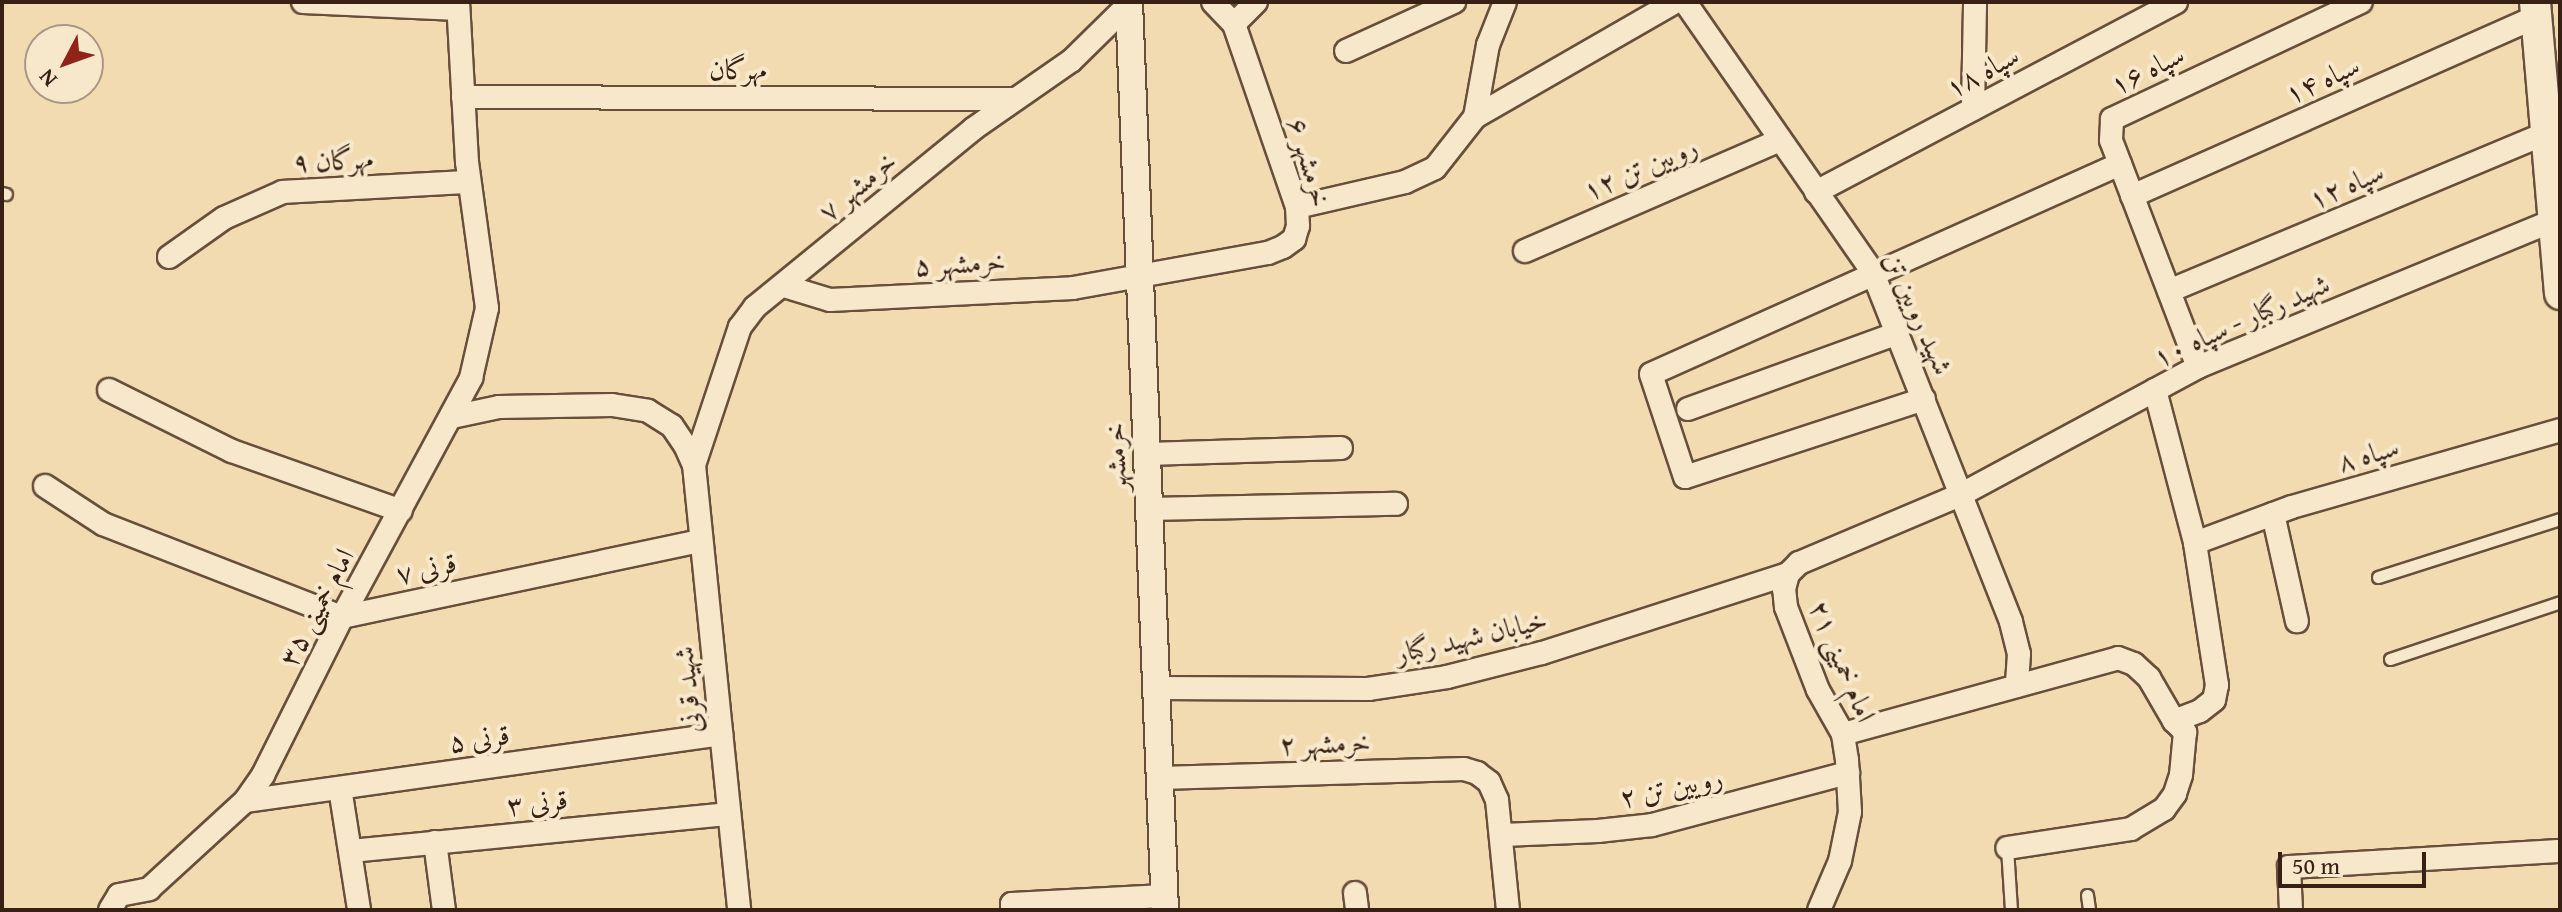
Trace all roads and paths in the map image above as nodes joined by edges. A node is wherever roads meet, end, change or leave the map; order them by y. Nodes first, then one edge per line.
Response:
1 (303, 2) edge
2 (1213, 2) edge
3 (1256, 2) edge
4 (1454, 2) edge
5 (1505, 2) edge
6 (1675, 2) edge
7 (1685, 2) edge
8 (1975, 2) edge
9 (2361, 2) edge
10 (1129, 3) edge
11 (2170, 4) edge
12 (458, 6) edge
13 (2536, 10) edge
14 (2134, 13) edge
15 (1234, 24) junction
16 (1346, 51) dead end
17 (2551, 77) edge
18 (463, 97) junction
19 (1013, 99) junction
20 (1973, 109) junction
21 (1475, 117) junction
22 (2546, 133) junction
23 (1780, 140) junction
24 (2120, 164) junction
25 (469, 182) junction
26 (1816, 192) junction
27 (2132, 196) junction
28 (1297, 207) junction
29 (2554, 220) junction
30 (1525, 251) dead end
31 (169, 257) dead end
32 (1873, 273) junction
33 (1140, 277) junction
34 (2559, 278) edge
35 (784, 286) junction
36 (2169, 291) junction
37 (1898, 333) junction
38 (2198, 367) junction
39 (109, 390) dead end
40 (2155, 390) junction
41 (1924, 399) junction
42 (1688, 409) dead end
43 (452, 417) junction
44 (2560, 430) edge
45 (1341, 448) dead end
46 (1147, 454) junction
47 (694, 465) junction
48 (45, 486) dead end
49 (1962, 494) junction
50 (1396, 504) dead end
51 (1149, 509) junction
52 (401, 511) junction
53 (2273, 514) junction
54 (2560, 519) edge
55 (701, 541) junction
56 (2195, 543) junction
57 (1788, 574) junction
58 (2378, 577) dead end
59 (2560, 602) edge
60 (342, 617) junction
61 (2297, 621) dead end
62 (2390, 659) dead end
63 (2017, 686) junction
64 (1156, 688) junction
65 (2174, 721) junction
66 (721, 734) junction
67 (1843, 734) junction
68 (1848, 773) junction
69 (1160, 778) junction
70 (340, 788) junction
71 (245, 801) junction
72 (729, 814) junction
73 (1503, 835) junction
74 (435, 842) junction
75 (2007, 848) joint
76 (351, 851) junction
77 (2560, 851) edge
78 (2087, 895) dead end
79 (1165, 903) edge
80 (1012, 907) edge
81 (110, 910) edge
82 (359, 910) edge
83 (444, 910) edge
84 (739, 910) edge
85 (1508, 910) edge
86 (1819, 910) edge
87 (2011, 910) edge
88 (2089, 910) edge
89 (2291, 910) edge

1 - 12 street
2 - 15 street, خرمشهر ۶
3 - 15 street
4 - 16 street
5 - 21 street
6 - 21 street
7 - 23 street, شهید رویین تن
8 - 20 street
9 - 24 street, سپاه ۱۶
10 - 19 street, خرمشهر ۷
10 - 33 street, خرمشهر
11 - 14 street, سپاه ۱۸
12 - 18 street
13 - 17 main road
13 - 27 street, سپاه ۱۴
14 - 20 street, سپاه ۱۸
15 - 28 street, خرمشهر ۶
17 - 22 main road
18 - 19 street, مهرگان
18 - 25 street
19 - 35 street, خرمشهر ۷
20 - 26 street, سپاه ۱۸
21 - 28 street
22 - 29 main road
22 - 36 street, سپاه ۱۲
23 - 26 street, شهید رویین تن
23 - 30 street, رویین تن ۱۲
24 - 27 street, سپاه ۱۶
24 - 32 street
25 - 31 street, مهرگان ۹
25 - 43 street, امام خمینی ۳۵
26 - 32 street, شهید رویین تن
27 - 36 street, سپاه ۱۶
28 - 33 street, خرمشهر ۶
29 - 34 main road
29 - 38 street, شهید رگبار - سپاه ۱۰
32 - 37 street, شهید رویین تن
32 - 41 street
33 - 35 street, خرمشهر ۵
33 - 46 street, خرمشهر
35 - 47 street, خرمشهر ۷
36 - 38 street, سپاه ۱۶
37 - 41 street, شهید رویین تن
37 - 42 street
38 - 40 street, شهید رگبار - سپاه ۱۰
39 - 52 street
40 - 49 street, شهید رگبار - سپاه ۱۰
40 - 56 street
41 - 49 street, شهید رویین تن
43 - 47 street
43 - 52 street, امام خمینی ۳۵
44 - 53 street, سپاه ۸
45 - 46 street
46 - 51 street, خرمشهر
47 - 55 street, شهید قرنی
48 - 60 street
49 - 57 street, شهید رگبار - سپاه ۱۰
49 - 63 street, شهید رویین تن
50 - 51 street
51 - 64 street, خرمشهر
52 - 60 street, امام خمینی ۳۵
53 - 56 street, سپاه ۸
53 - 61 street
54 - 58 lane
55 - 60 street, قرنی ۷
55 - 66 street, شهید قرنی
56 - 65 street
57 - 64 street, خیابان شهید رگبار
57 - 67 street, امام خمینی ۲۱
59 - 62 lane
60 - 71 street, امام خمینی ۳۵
63 - 65 street
63 - 67 street
64 - 69 street, خرمشهر
65 - 75 street
66 - 70 street, قرنی ۵
66 - 72 street, شهید قرنی
67 - 68 street, امام خمینی ۲۱
68 - 73 street, رویین تن ۲
68 - 86 street, امام خمینی ۲۱
69 - 73 street, خرمشهر ۲
69 - 79 street, خرمشهر
70 - 71 street, قرنی ۵
70 - 76 street
71 - 81 street, امام خمینی ۳۵
72 - 74 street, قرنی ۳
72 - 84 street, شهید قرنی
73 - 85 street
74 - 76 street, قرنی ۳
74 - 83 street
75 - 87 lane
76 - 82 street
77 - 89 street
78 - 88 lane
79 - 80 street

